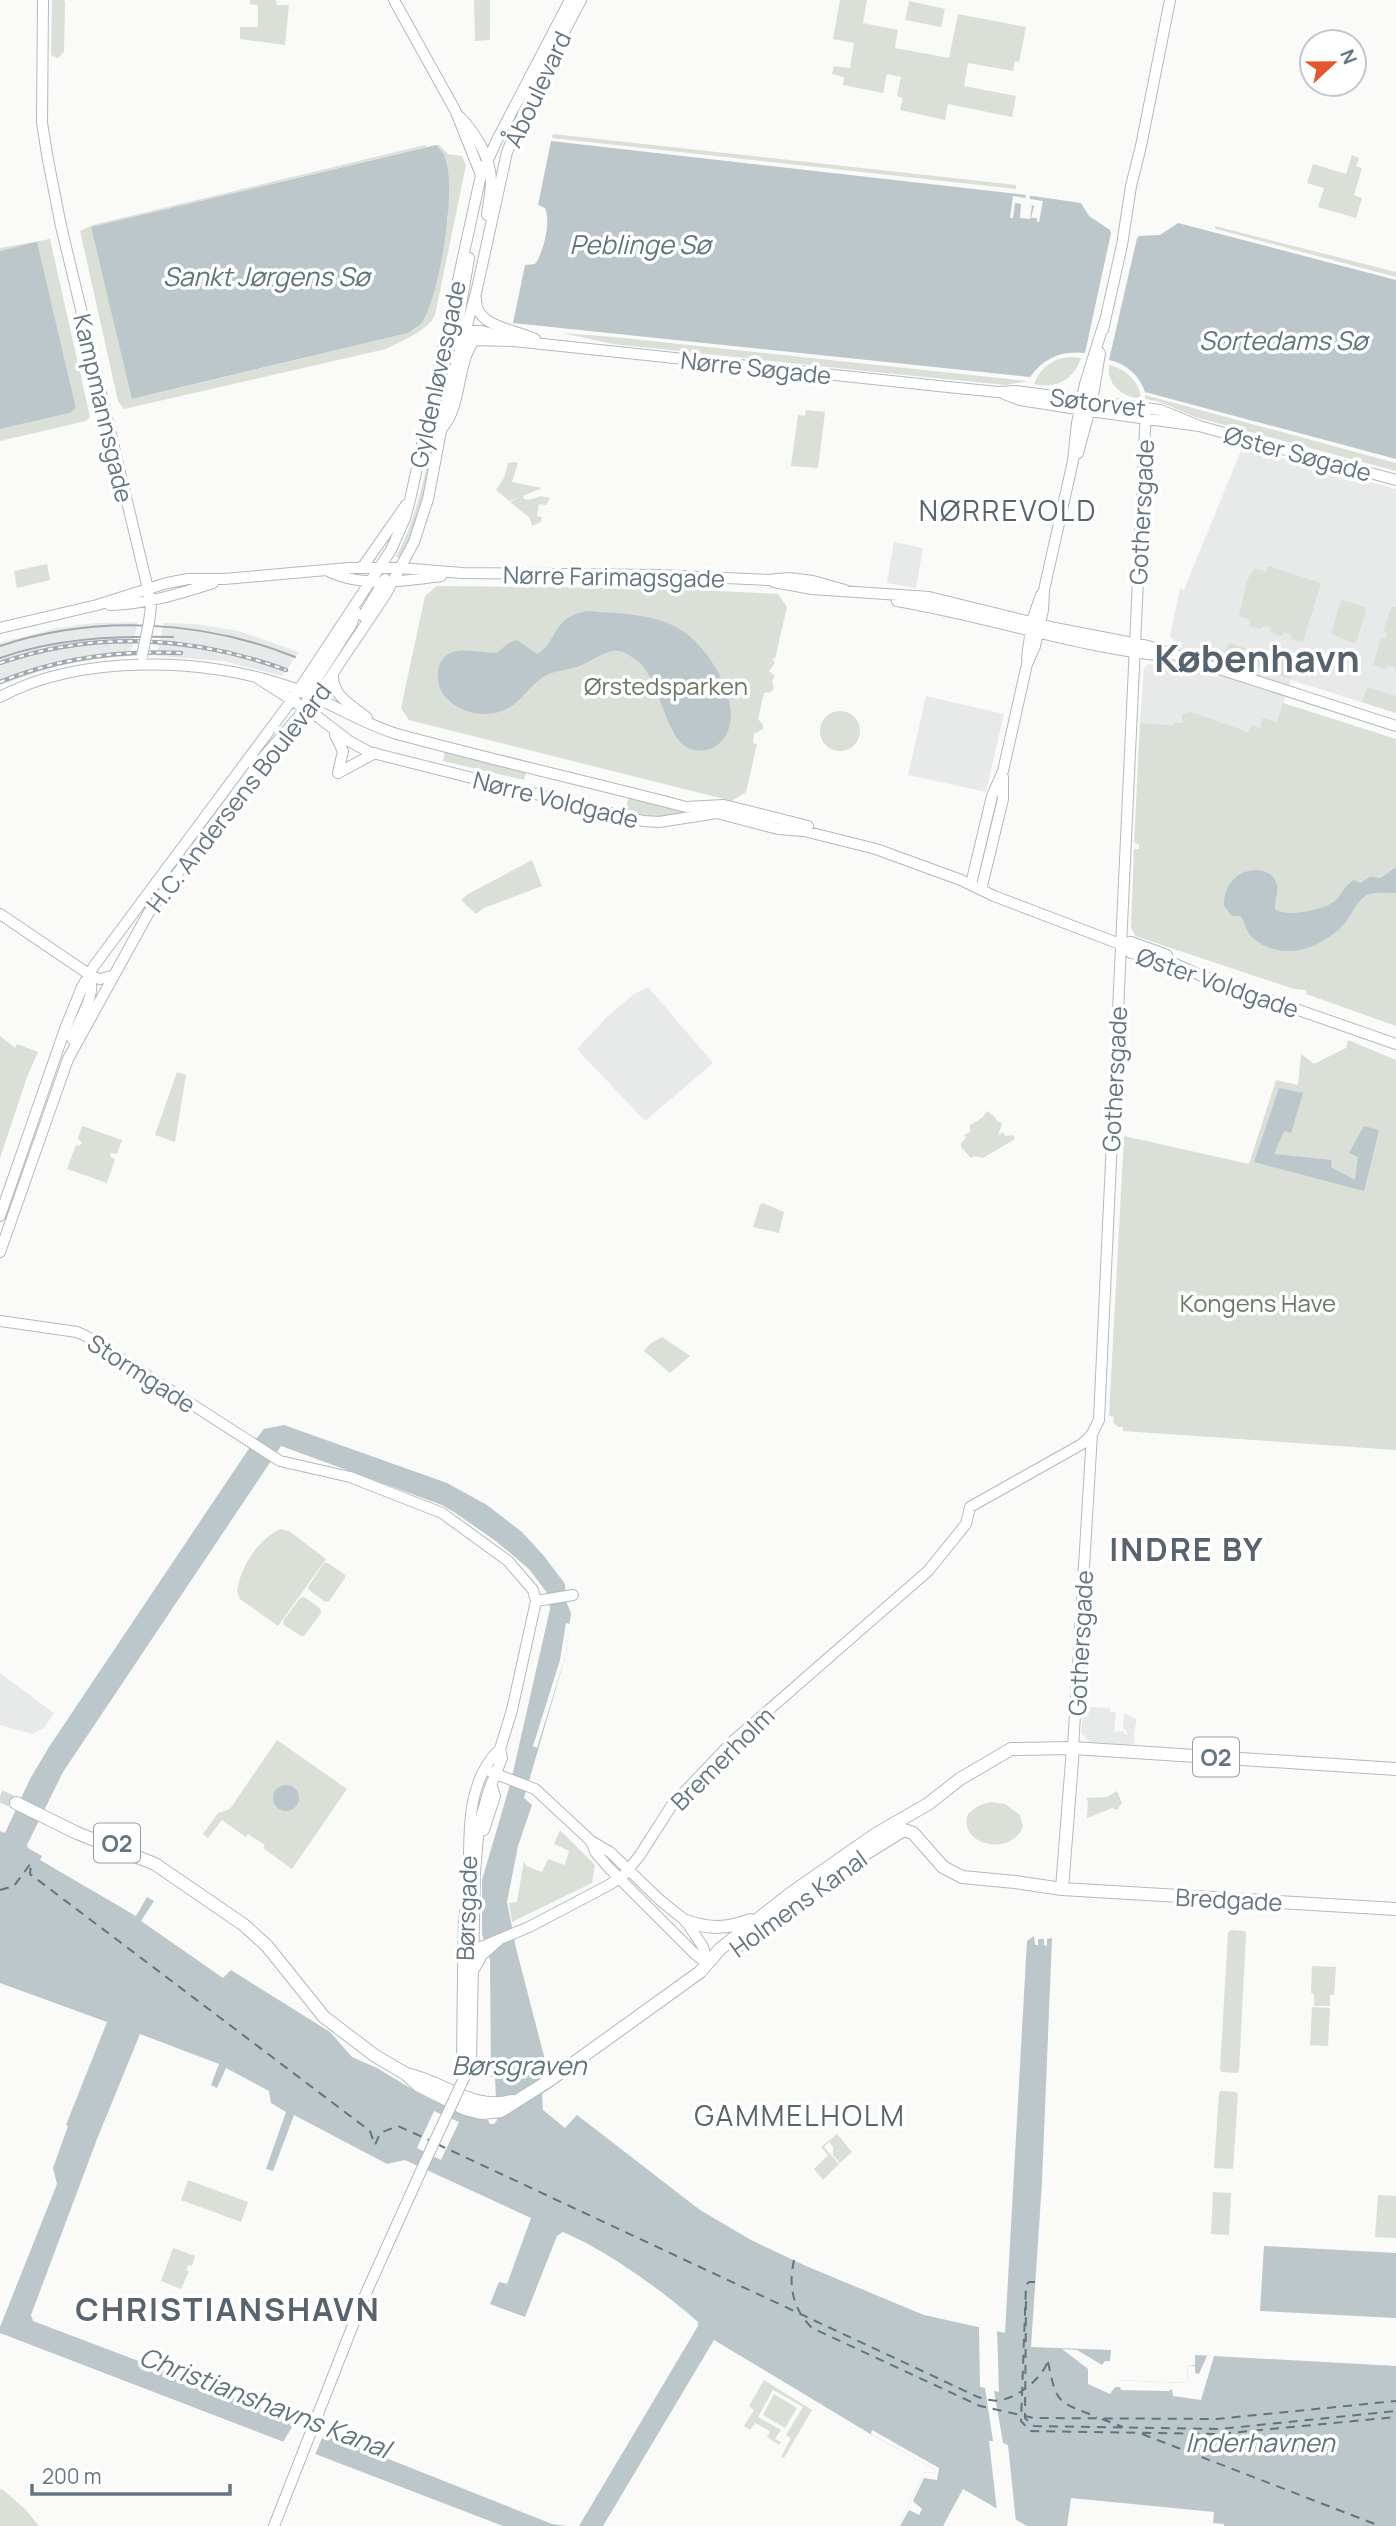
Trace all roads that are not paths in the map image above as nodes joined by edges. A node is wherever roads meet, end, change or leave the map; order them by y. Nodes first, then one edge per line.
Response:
1 (43, 0) edge
2 (394, 0) edge
3 (570, 0) edge
4 (581, 0) edge
5 (1170, 0) edge
6 (456, 112) junction
7 (487, 160) junction
8 (481, 175) junction
9 (500, 180) joint
10 (472, 213) junction
11 (485, 249) junction
12 (476, 293) junction
13 (463, 334) junction
14 (444, 340) junction
15 (475, 340) junction
16 (514, 341) junction
17 (544, 343) junction
18 (998, 392) joint
19 (1086, 405) junction
20 (1146, 413) junction
21 (1199, 426) joint
22 (442, 428) junction
23 (1396, 480) edge
24 (410, 500) junction
25 (380, 567) junction
26 (359, 568) junction
27 (401, 568) junction
28 (330, 571) junction
29 (462, 573) junction
30 (224, 579) junction
31 (371, 581) junction
32 (389, 582) junction
33 (148, 589) junction
34 (150, 602) junction
35 (97, 605) junction
36 (1035, 627) junction
37 (0, 628) edge
38 (1135, 648) junction
39 (139, 661) junction
40 (333, 674) junction
41 (0, 697) edge
42 (306, 701) junction
43 (324, 722) junction
44 (1396, 726) edge
45 (379, 727) junction
46 (375, 754) junction
47 (876, 849) junction
48 (976, 887) junction
49 (140, 903) junction
50 (149, 912) junction
51 (0, 914) edge
52 (39, 942) junction
53 (1120, 944) junction
54 (89, 975) junction
55 (112, 976) junction
56 (82, 987) junction
57 (1396, 1041) edge
58 (68, 1059) junction
59 (9, 1192) junction
60 (0, 1216) edge
61 (0, 1234) edge
62 (0, 1252) edge
63 (0, 1321) edge
64 (1092, 1434) junction
65 (569, 1596) dead end
66 (536, 1601) junction
67 (1073, 1748) junction
68 (1396, 1769) edge
69 (490, 1776) junction
70 (18, 1803) tunnel mouth
71 (924, 1806) junction
72 (910, 1831) junction
73 (881, 1837) junction
74 (591, 1841) junction
75 (629, 1870) junction
76 (619, 1879) junction
77 (1062, 1889) junction
78 (1396, 1909) edge
79 (760, 1916) junction
80 (687, 1921) junction
81 (477, 1949) junction
82 (708, 1964) junction
83 (464, 2076) junction
84 (274, 2526) edge

1 - 33 street, Kampmannsgade
2 - 6 street
3 - 7 street, Åboulevard
4 - 9 street, Åboulevard
5 - 19 street
6 - 7 street
6 - 8 street
7 - 8 street, Åboulevard
7 - 11 street
8 - 10 street, Gyldenløvesgade
9 - 11 street, Gyldenløvesgade
10 - 13 street
10 - 14 street, Gyldenløvesgade
11 - 12 street, Gyldenløvesgade
12 - 13 street, Gyldenløvesgade
12 - 17 street
13 - 14 street
13 - 15 street, Nørre Søgade
13 - 16 street, Nørre Søgade
13 - 22 street, Gyldenløvesgade
14 - 24 street, Gyldenløvesgade
15 - 16 street, Nørre Søgade
15 - 22 street
16 - 17 street, Nørre Søgade
17 - 18 street, Nørre Søgade
18 - 19 street, Søtorvet
19 - 20 street, Søtorvet
19 - 36 street
20 - 21 street, Søtorvet
20 - 38 street, Gothersgade
21 - 23 street, Øster Søgade
22 - 27 street, Gyldenløvesgade
24 - 25 street, Gyldenløvesgade
24 - 26 street
25 - 26 street, Nørre Farimagsgade
25 - 27 street, Nørre Farimagsgade
25 - 31 street, Gyldenløvesgade
25 - 32 street
26 - 28 street, Nørre Farimagsgade
27 - 29 street, Nørre Farimagsgade
27 - 32 street, Gyldenløvesgade
28 - 30 street, Nørre Farimagsgade
28 - 31 street, Nørre Farimagsgade
29 - 32 street, Nørre Farimagsgade
29 - 36 street, Nørre Farimagsgade
30 - 33 street
30 - 34 street
31 - 32 street, Nørre Farimagsgade
31 - 42 street
32 - 40 street, H.C. Andersens Boulevard
33 - 34 street, Kampmannsgade
33 - 35 street
34 - 35 street
34 - 39 street, Kampmannsgade, bridge
35 - 37 street
36 - 38 street, Nørre Farimagsgade
36 - 48 street
38 - 44 street, Nørre Farimagsgade
38 - 53 street, Gothersgade
39 - 41 street
39 - 42 street
40 - 42 street, H.C. Andersens Boulevard
40 - 45 street
42 - 43 street, Nørre Voldgade
42 - 45 street
42 - 49 street, H.C. Andersens Boulevard
42 - 50 street, H.C. Andersens Boulevard
43 - 46 street, Nørre Voldgade
43 - 46 street
45 - 47 street, Nørre Voldgade
46 - 47 street, Nørre Voldgade
47 - 48 street, Nørre Voldgade
48 - 53 street, Nørre Voldgade
49 - 50 street
49 - 54 street, H.C. Andersens Boulevard
50 - 55 street, H.C. Andersens Boulevard
51 - 52 street
52 - 54 street
52 - 56 street
53 - 57 street, Øster Voldgade
53 - 64 street, Gothersgade
54 - 55 street
54 - 56 street, H.C. Andersens Boulevard
54 - 58 street
55 - 58 street, H.C. Andersens Boulevard
56 - 59 street, H.C. Andersens Boulevard
58 - 62 street, H.C. Andersens Boulevard
59 - 60 street, H.C. Andersens Boulevard
59 - 61 street
63 - 66 street, Stormgade
64 - 67 street, Gothersgade
64 - 75 street, Bremerholm
65 - 66 street
66 - 69 street, Børsgade
67 - 68 main road, O2
67 - 71 main road, O2
67 - 77 main road
69 - 74 street, Holmens Kanal
69 - 81 street, Børsgade
69 - 81 street, Børsgade
70 - 82 main road, O2, bridge
71 - 72 main road
71 - 73 main road, O2
72 - 73 main road, O2
72 - 77 main road, Bredgade
73 - 79 main road, Holmens Kanal / O2
73 - 82 main road, Holmens Kanal / O2
74 - 75 street, Holmens Kanal
74 - 76 street, Holmens Kanal
75 - 76 street, Bremerholm
75 - 80 street, Holmens Kanal
76 - 81 street, Bremerholm
76 - 82 street, Holmens Kanal
77 - 78 main road, Bredgade
79 - 80 main road
79 - 82 main road, Holmens Kanal / O2
80 - 82 street, Holmens Kanal
81 - 83 street, Børsgade
81 - 83 street, Børsgade
83 - 84 street, bridge

